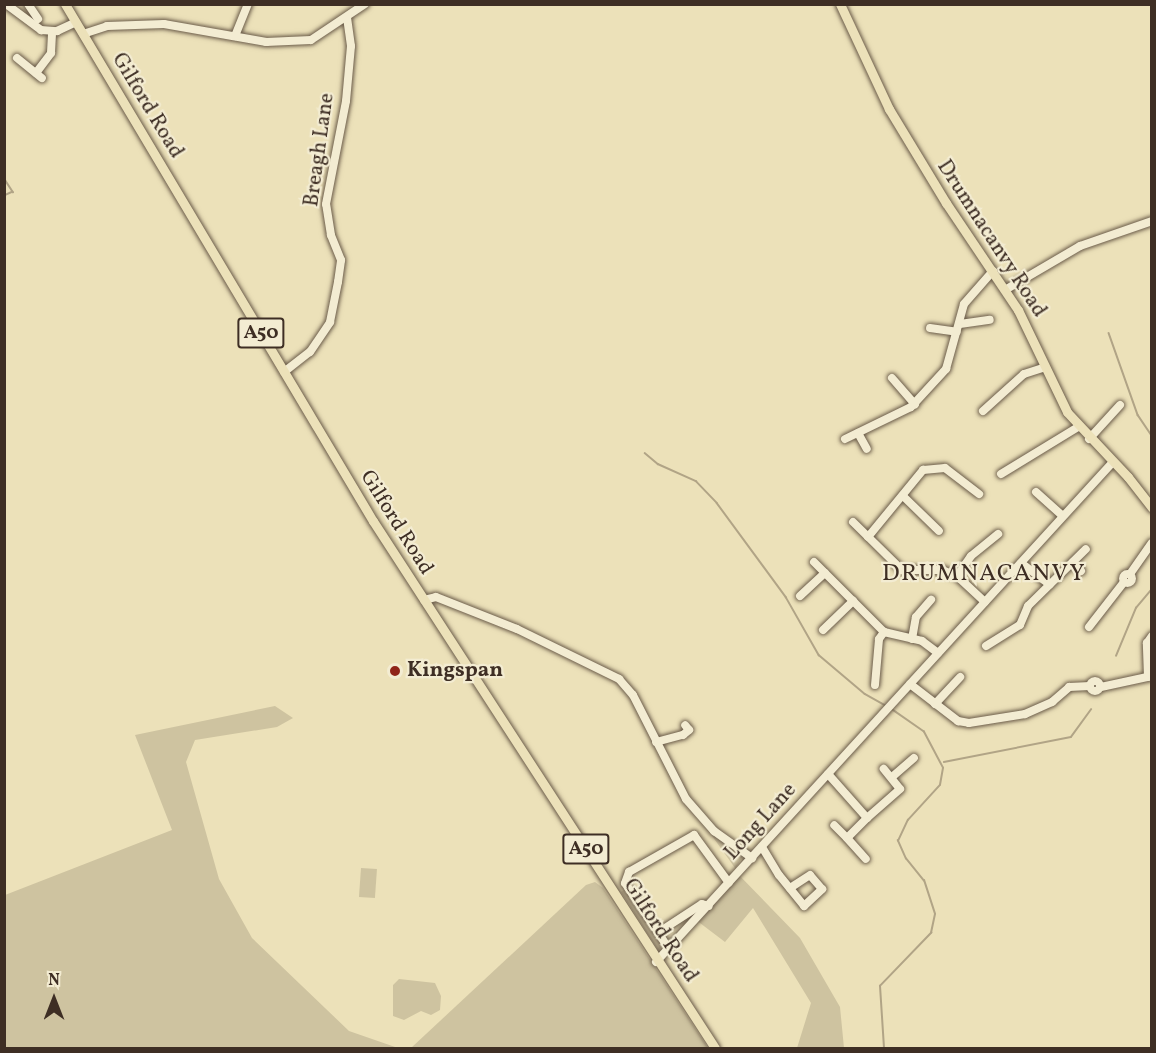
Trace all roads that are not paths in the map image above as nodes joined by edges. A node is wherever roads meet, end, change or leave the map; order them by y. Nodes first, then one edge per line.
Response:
1 (6, 4) edge
2 (28, 4) edge
3 (65, 4) edge
4 (248, 4) edge
5 (365, 4) edge
6 (840, 4) edge
7 (347, 18) junction
8 (38, 19) dead end
9 (76, 22) junction
10 (52, 32) junction
11 (83, 34) junction
12 (235, 36) junction
13 (17, 58) dead end
14 (1152, 220) edge
15 (993, 271) junction
16 (1005, 290) junction
17 (990, 320) dead end
18 (930, 328) dead end
19 (958, 328) junction
20 (1045, 368) junction
21 (284, 372) junction
22 (892, 378) dead end
23 (915, 404) junction
24 (1120, 405) dead end
25 (983, 411) dead end
26 (1078, 427) junction
27 (858, 433) junction
28 (845, 439) dead end
29 (1089, 439) junction
30 (867, 449) dead end
31 (1112, 463) junction
32 (1000, 474) dead end
33 (1036, 492) dead end
34 (979, 494) dead end
35 (903, 496) junction
36 (1152, 508) edge
37 (1063, 516) junction
38 (853, 522) dead end
39 (939, 531) dead end
40 (998, 534) dead end
41 (868, 537) junction
42 (1152, 543) edge
43 (1086, 549) dead end
44 (814, 562) dead end
45 (1073, 562) junction
46 (1021, 563) junction
47 (1081, 571) dead end
48 (825, 573) junction
49 (957, 576) junction
50 (1050, 585) junction
51 (801, 596) dead end
52 (424, 600) junction
53 (930, 600) dead end
54 (853, 601) junction
55 (985, 602) junction
56 (1089, 627) dead end
57 (823, 630) dead end
58 (884, 632) junction
59 (1152, 636) edge
60 (912, 639) junction
61 (986, 646) dead end
62 (938, 653) junction
63 (960, 677) dead end
64 (1150, 677) edge
65 (910, 684) junction
66 (875, 685) dead end
67 (935, 704) junction
68 (690, 730) dead end
69 (656, 742) junction
70 (914, 758) dead end
71 (884, 769) dead end
72 (828, 774) junction
73 (892, 777) junction
74 (867, 818) junction
75 (834, 825) dead end
76 (847, 838) junction
77 (762, 847) junction
78 (752, 858) junction
79 (866, 859) dead end
80 (729, 884) junction
81 (790, 888) junction
82 (709, 906) junction
83 (659, 932) junction
84 (669, 949) junction
85 (656, 962) junction
86 (715, 1048) edge

1 - 10 street
2 - 8 street
3 - 9 main road, Gilford Road / A50
4 - 12 street
5 - 7 street
6 - 15 main road, Drumnacanvy Road
7 - 12 street
7 - 21 street, Breagh Lane
9 - 10 street
9 - 11 main road, Gilford Road / A50
10 - 13 street
11 - 12 street
11 - 21 main road, Gilford Road / A50
14 - 16 street
15 - 16 main road, Drumnacanvy Road
15 - 19 street
16 - 20 main road, Drumnacanvy Road
17 - 19 street
18 - 19 street
19 - 23 street
20 - 25 street
20 - 26 main road, Drumnacanvy Road
21 - 52 main road, Gilford Road / A50
22 - 23 street
23 - 27 street
24 - 29 street
26 - 29 main road, Drumnacanvy Road
26 - 32 street
27 - 28 street
27 - 30 street
29 - 31 main road, Drumnacanvy Road
31 - 36 main road, Drumnacanvy Road
31 - 37 street, Long Lane
33 - 37 street
34 - 35 street
35 - 39 street
35 - 41 street
37 - 46 street, Long Lane
38 - 41 street
40 - 49 street
41 - 49 street
42 - 56 street
43 - 45 street
44 - 48 street
45 - 47 street
45 - 50 street
46 - 50 street
46 - 55 street, Long Lane
48 - 51 street
48 - 54 street
49 - 55 street
50 - 61 street
52 - 69 street
52 - 85 main road, Gilford Road / A50
53 - 60 street
54 - 57 street
54 - 58 street
55 - 62 street, Long Lane
58 - 60 street
58 - 66 street
59 - 64 street
60 - 62 street
62 - 65 street, Long Lane
63 - 67 street
64 - 67 street
65 - 67 street
65 - 72 street, Long Lane
68 - 69 street
69 - 78 street
70 - 73 street
71 - 73 street
72 - 74 street
72 - 77 street, Long Lane
73 - 74 street
74 - 76 street
75 - 76 street
76 - 79 street
77 - 78 street, Long Lane
77 - 81 street
78 - 80 street, Long Lane
80 - 82 street, Long Lane
80 - 83 street
81 - 81 street
82 - 83 street
82 - 84 street, Long Lane
83 - 84 street
84 - 85 street, Long Lane
85 - 86 main road, Gilford Road / A50

